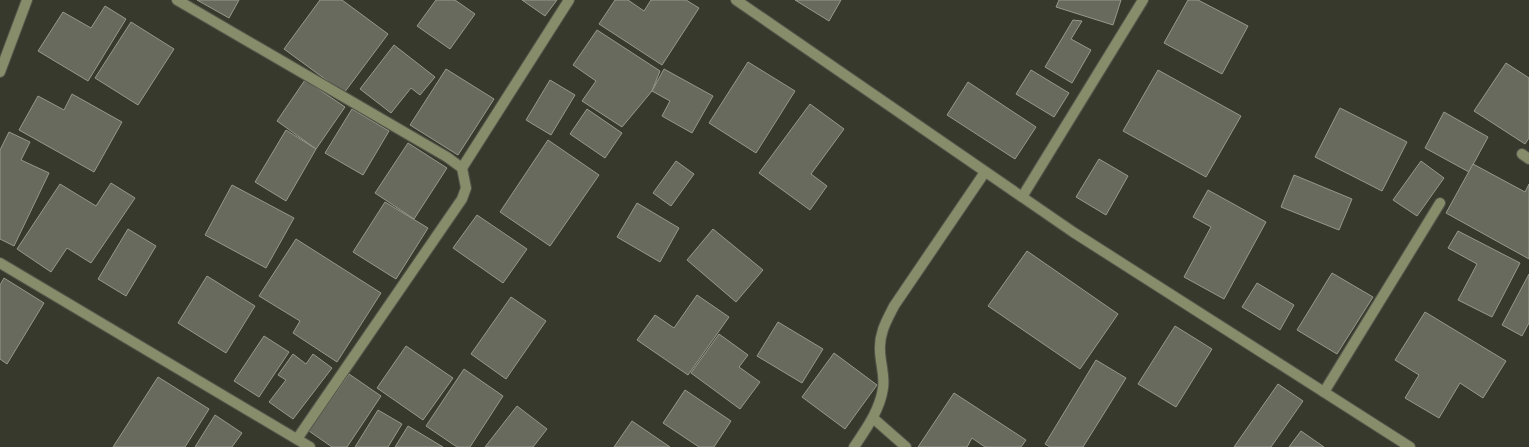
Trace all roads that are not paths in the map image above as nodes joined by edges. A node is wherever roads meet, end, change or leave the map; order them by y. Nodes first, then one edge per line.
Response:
1 (27, 0) edge
2 (177, 0) edge
3 (568, 0) edge
4 (736, 0) edge
5 (1143, 0) edge
6 (0, 72) edge
7 (462, 168) junction
8 (985, 172) junction
9 (1022, 197) junction
10 (1440, 204) dead end
11 (0, 263) edge
12 (1324, 392) junction
13 (873, 418) junction
14 (297, 439) junction
15 (310, 447) edge
16 (854, 447) edge
17 (906, 447) edge
18 (1410, 447) edge

1 - 6 street
2 - 7 street
3 - 7 street
4 - 8 street
5 - 9 street
7 - 14 street
8 - 9 street
8 - 13 street
9 - 12 street
10 - 12 street
11 - 14 street
12 - 18 street
13 - 16 street
13 - 17 street
14 - 15 street

